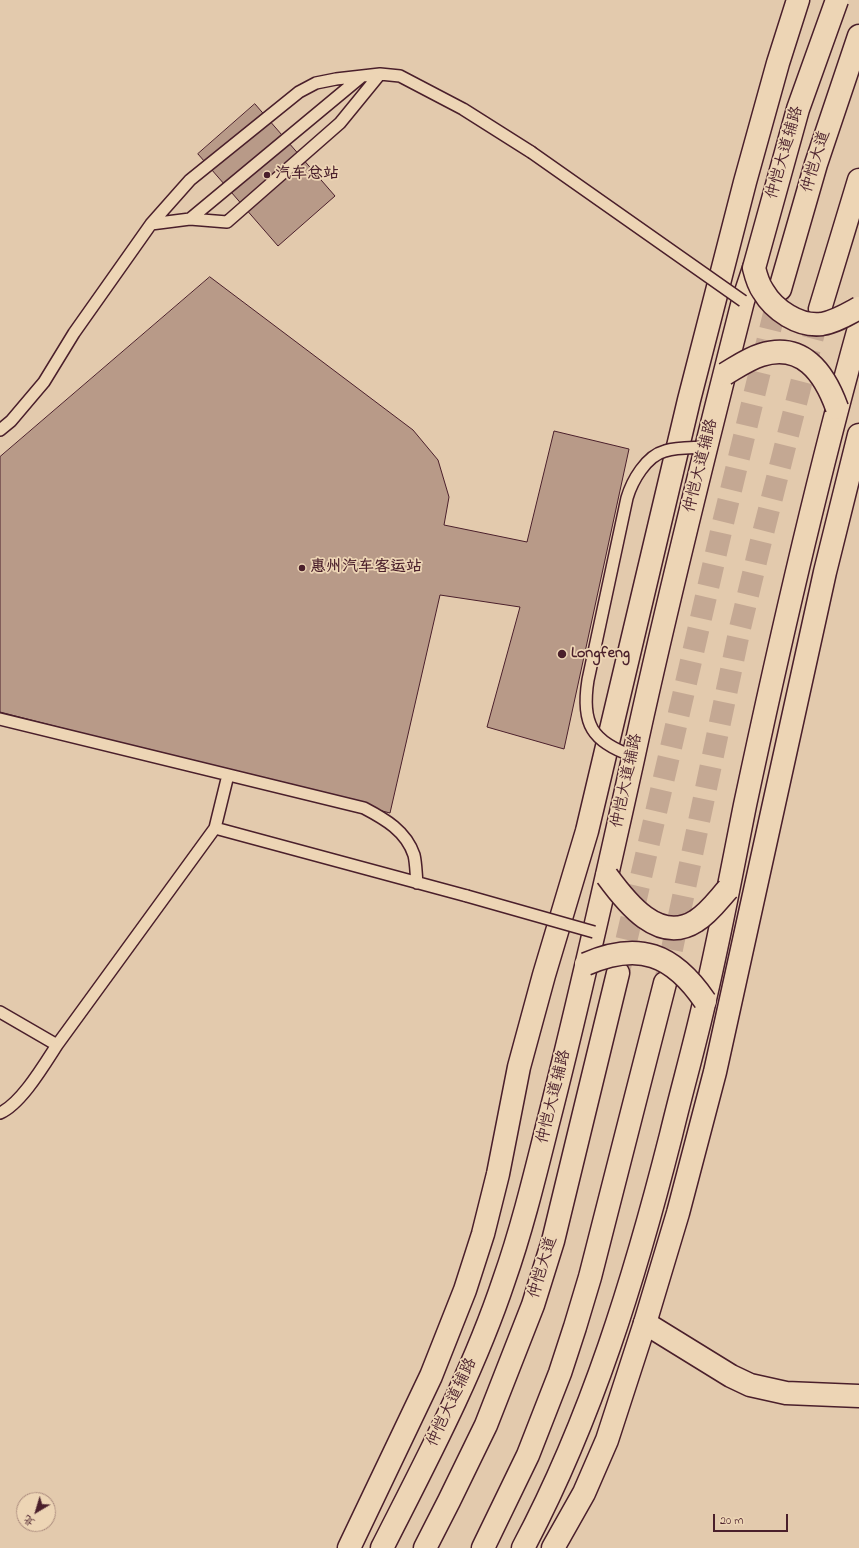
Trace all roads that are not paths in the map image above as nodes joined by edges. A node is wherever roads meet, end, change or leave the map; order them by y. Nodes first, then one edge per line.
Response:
1 (798, 0) edge
2 (837, 0) edge
3 (859, 36) edge
4 (380, 74) junction
5 (361, 77) junction
6 (859, 180) edge
7 (190, 219) junction
8 (151, 224) junction
9 (754, 268) junction
10 (780, 290) tunnel mouth
11 (744, 301) junction
12 (859, 308) edge
13 (820, 309) tunnel mouth
14 (859, 328) edge
15 (725, 374) junction
16 (837, 408) junction
17 (0, 430) edge
18 (859, 435) edge
19 (706, 447) junction
20 (0, 719) edge
21 (633, 756) junction
22 (228, 775) junction
23 (215, 828) junction
24 (608, 876) junction
25 (418, 883) junction
26 (728, 889) junction
27 (594, 932) junction
28 (586, 964) junction
29 (618, 973) tunnel mouth
30 (665, 983) tunnel mouth
31 (705, 1001) junction
32 (0, 1012) edge
33 (57, 1045) junction
34 (0, 1113) edge
35 (645, 1323) junction
36 (859, 1396) edge
37 (349, 1548) edge
38 (382, 1548) edge
39 (425, 1548) edge
40 (483, 1548) edge
41 (523, 1548) edge
42 (553, 1548) edge

1 - 37 main road, 仲恺大道辅路
2 - 9 main road, 仲恺大道辅路, bridge
3 - 10 main road, 仲恺大道
4 - 5 lane
4 - 7 lane
4 - 11 lane, bridge
5 - 7 lane
5 - 8 lane
6 - 13 main road
7 - 8 lane
8 - 17 lane
9 - 11 main road, 仲恺大道辅路
9 - 12 main road, bridge
11 - 15 main road, 仲恺大道辅路
14 - 16 main road
15 - 16 main road, bridge
15 - 19 main road, 仲恺大道辅路
16 - 26 main road
18 - 35 main road
19 - 21 main road, 仲恺大道辅路
19 - 21 lane, bridge
20 - 22 lane
21 - 24 main road, 仲恺大道辅路
22 - 23 lane
22 - 25 lane
23 - 25 lane
23 - 33 lane
24 - 26 main road, bridge
24 - 27 main road, 仲恺大道辅路
25 - 27 lane, bridge
26 - 31 main road
27 - 28 main road, 仲恺大道辅路
28 - 31 main road, bridge
28 - 38 main road, 仲恺大道辅路
29 - 39 main road, 仲恺大道
30 - 40 main road
31 - 41 main road
32 - 33 lane
33 - 34 lane
35 - 36 main road
35 - 42 main road

